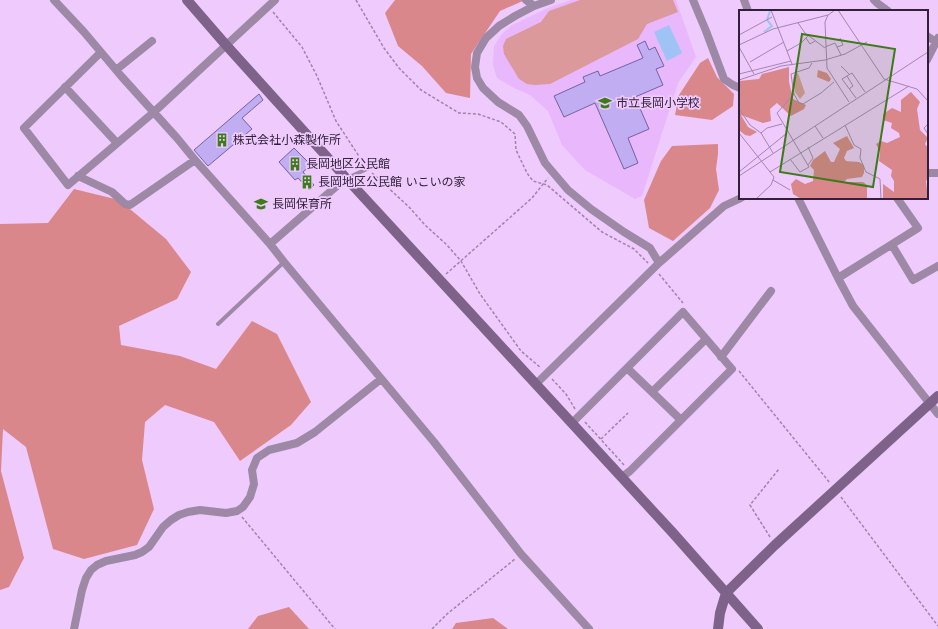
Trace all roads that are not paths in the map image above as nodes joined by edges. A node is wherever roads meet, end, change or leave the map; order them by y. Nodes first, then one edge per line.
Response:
1 (54, 0) edge
2 (187, 0) edge
3 (275, 0) edge
4 (526, 0) edge
5 (551, 0) edge
6 (693, 0) edge
7 (744, 0) edge
8 (874, 0) edge
9 (265, 3) edge
10 (534, 6) junction
11 (748, 10) edge
12 (887, 10) edge
13 (937, 40) edge
14 (152, 41) dead end
15 (226, 45) junction
16 (101, 52) junction
17 (928, 58) edge
18 (116, 70) junction
19 (65, 87) junction
20 (739, 88) edge
21 (154, 112) junction
22 (117, 143) junction
23 (195, 160) junction
24 (367, 169) road end
25 (928, 172) edge
26 (938, 173) edge
27 (78, 176) junction
28 (346, 178) junction
29 (739, 199) edge
30 (798, 199) edge
31 (898, 199) edge
32 (270, 244) junction
33 (892, 245) junction
34 (284, 262) junction
35 (656, 265) junction
36 (938, 266) edge
37 (838, 278) junction
38 (771, 291) dead end
39 (218, 324) dead end
40 (706, 339) junction
41 (721, 357) junction
42 (627, 368) junction
43 (381, 379) junction
44 (536, 384) junction
45 (652, 392) junction
46 (938, 396) edge
47 (929, 404) junction
48 (938, 414) edge
49 (576, 419) junction
50 (681, 420) junction
51 (626, 474) junction
52 (726, 593) junction
53 (74, 629) edge
54 (589, 629) edge
55 (718, 629) edge
56 (758, 629) edge

1 - 16 street
2 - 15 street
3 - 9 street
4 - 10 street
5 - 10 street
6 - 20 street
7 - 11 street
8 - 12 street
9 - 15 street
10 - 35 street
13 - 17 street
14 - 18 street
15 - 21 street
15 - 28 street
16 - 18 street
16 - 19 street
18 - 21 street
19 - 22 street
19 - 27 street
21 - 22 street
21 - 23 street
22 - 27 street
23 - 27 street
23 - 32 street
24 - 28 lane
25 - 26 street
28 - 32 street
28 - 44 street
29 - 35 street
30 - 37 street
31 - 33 street
32 - 34 street
33 - 36 street
33 - 37 street
34 - 39 lane
34 - 43 street
35 - 44 street
37 - 47 street
38 - 41 street
40 - 41 street
40 - 42 street
40 - 45 street
41 - 50 street
42 - 45 street
42 - 49 street
43 - 53 street
43 - 54 street
44 - 49 street
45 - 50 street
46 - 47 street
47 - 48 street
47 - 52 street
49 - 51 street
50 - 51 street
51 - 52 street
52 - 55 street
52 - 56 street

